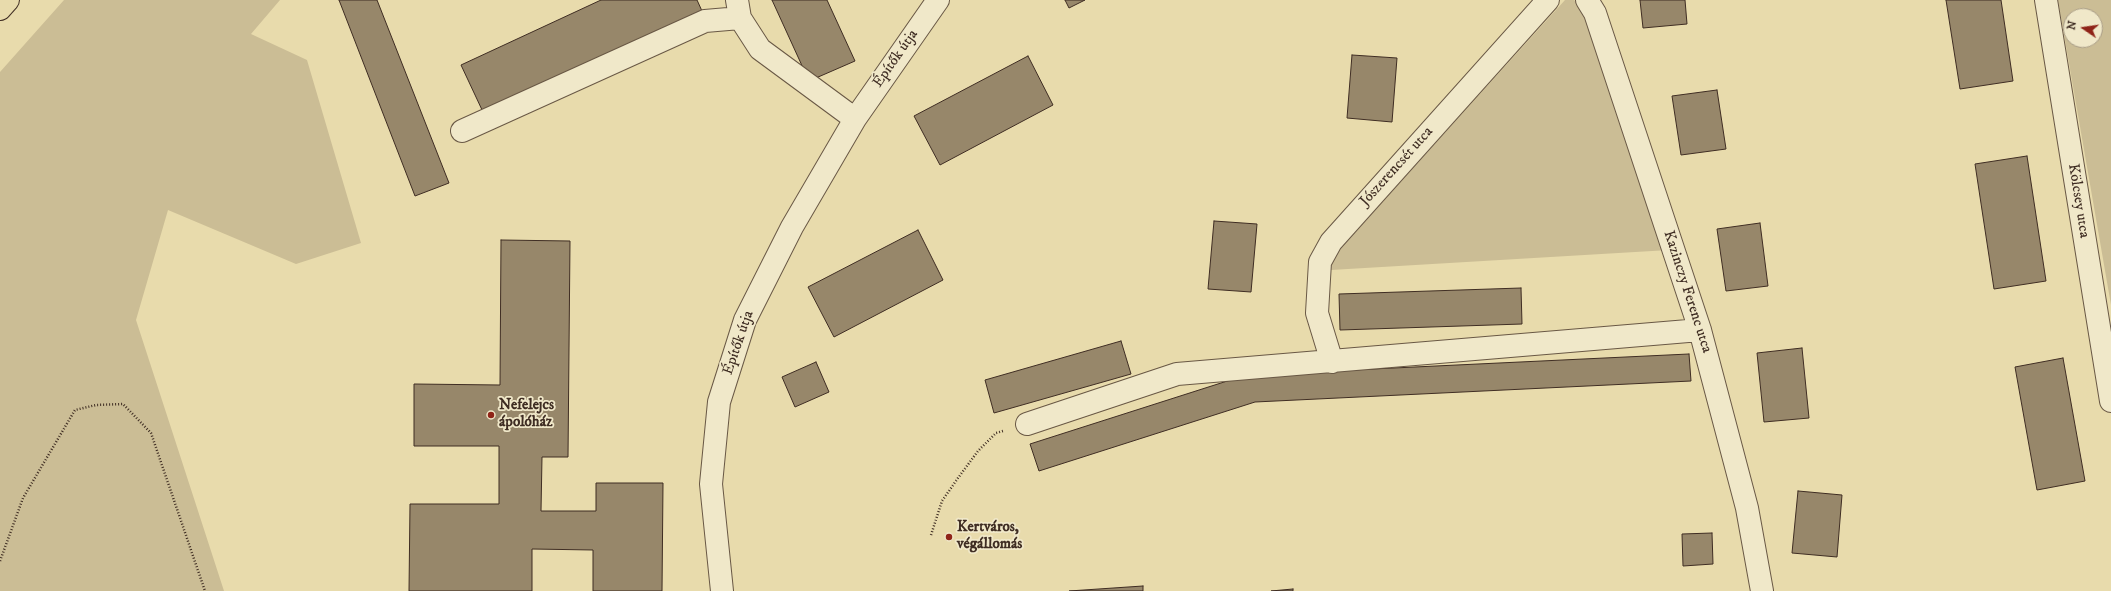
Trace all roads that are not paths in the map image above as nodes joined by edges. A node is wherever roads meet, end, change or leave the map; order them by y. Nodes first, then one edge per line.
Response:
1 (8, 0) edge
2 (938, 0) edge
3 (1548, 0) edge
4 (1587, 0) edge
5 (2046, 0) edge
6 (0, 9) edge
7 (738, 9) edge
8 (855, 119) junction
9 (462, 131) dead end
10 (1700, 330) junction
11 (1332, 362) junction
12 (2111, 401) edge
13 (1027, 424) road end
14 (722, 591) edge
15 (1762, 591) edge

1 - 6 highway
2 - 8 street, Építők útja
3 - 11 street, Jószerencsét utca
4 - 10 street, Kazinczy Ferenc utca
5 - 12 street, Kölcsey utca
7 - 8 street
7 - 9 street
8 - 14 street, Építők útja
10 - 11 street
10 - 15 street, Kazinczy Ferenc utca
11 - 13 street

